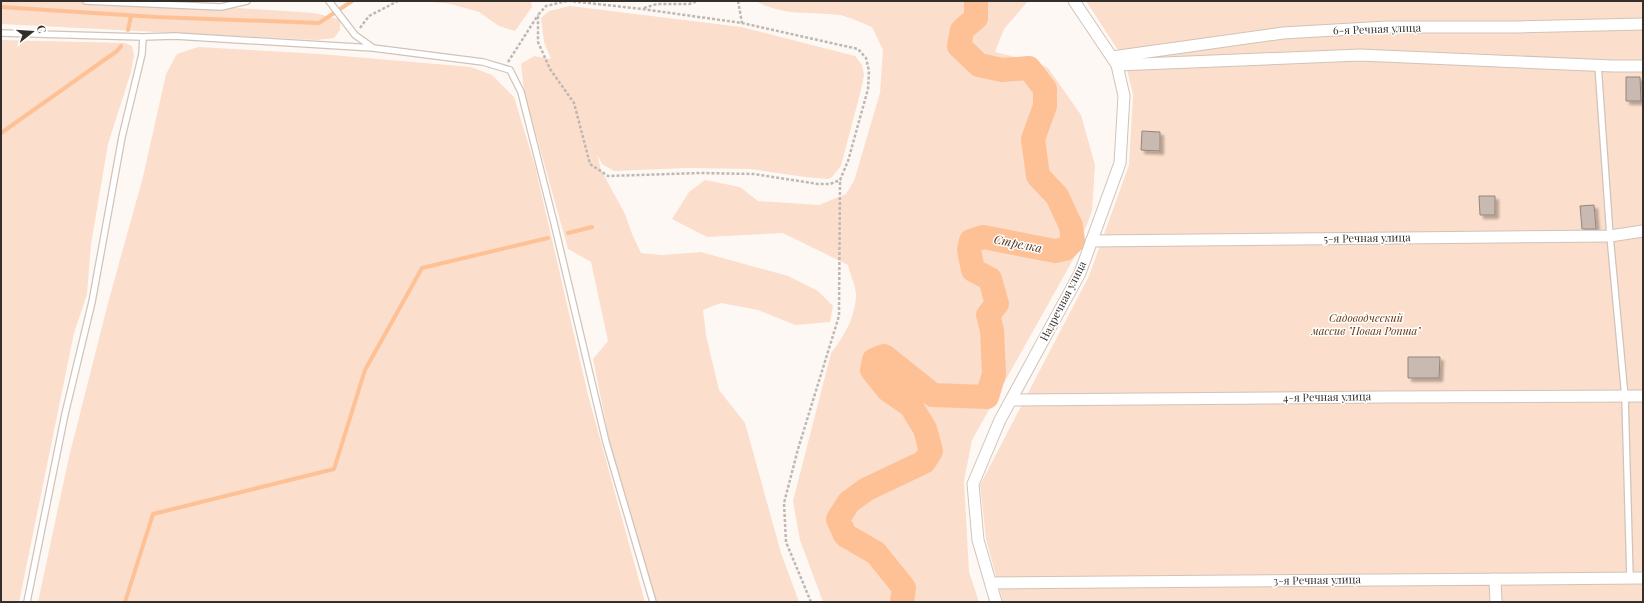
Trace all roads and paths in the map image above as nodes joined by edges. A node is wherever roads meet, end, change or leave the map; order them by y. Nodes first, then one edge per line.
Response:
1 (86, 1) edge
2 (247, 1) edge
3 (329, 1) edge
4 (398, 1) edge
5 (546, 1) edge
6 (568, 1) edge
7 (698, 1) edge
8 (738, 1) edge
9 (1074, 1) edge
10 (546, 6) junction
11 (642, 9) junction
12 (538, 15) junction
13 (742, 23) junction
14 (1643, 24) edge
15 (1, 33) edge
16 (355, 35) junction
17 (143, 37) junction
18 (373, 48) junction
19 (1115, 61) junction
20 (1598, 65) junction
21 (1643, 66) edge
22 (504, 69) junction
23 (840, 180) junction
24 (1643, 231) edge
25 (1610, 236) junction
26 (1091, 240) junction
27 (1643, 396) edge
28 (1625, 397) junction
29 (1011, 400) junction
30 (1495, 578) junction
31 (1630, 578) junction
32 (1643, 578) edge
33 (991, 583) junction
34 (27, 602) edge
35 (652, 602) edge
36 (811, 602) edge
37 (996, 602) edge
38 (1496, 602) edge

1 - 2 lane
3 - 16 lane
4 - 16 path
5 - 10 path
6 - 10 path
6 - 11 path
7 - 11 path
8 - 13 path
9 - 19 street, Надречная улица
10 - 12 path
11 - 13 path
12 - 22 path
12 - 23 path
13 - 23 path
14 - 19 street, 6-я Речная улица
15 - 17 lane
16 - 18 lane
17 - 18 lane
17 - 34 lane
18 - 22 lane
19 - 20 street
19 - 26 street, Надречная улица
20 - 21 street
20 - 25 lane
22 - 35 lane
23 - 36 path
24 - 25 street, 5-я Речная улица
25 - 26 street, 5-я Речная улица
25 - 28 lane
26 - 29 street, Надречная улица
27 - 28 street, 4-я Речная улица
28 - 29 street, 4-я Речная улица
28 - 31 lane
29 - 33 street, Надречная улица
30 - 31 street, 3-я Речная улица
30 - 33 street, 3-я Речная улица
30 - 38 street
31 - 32 street, 3-я Речная улица
33 - 37 street, Надречная улица

